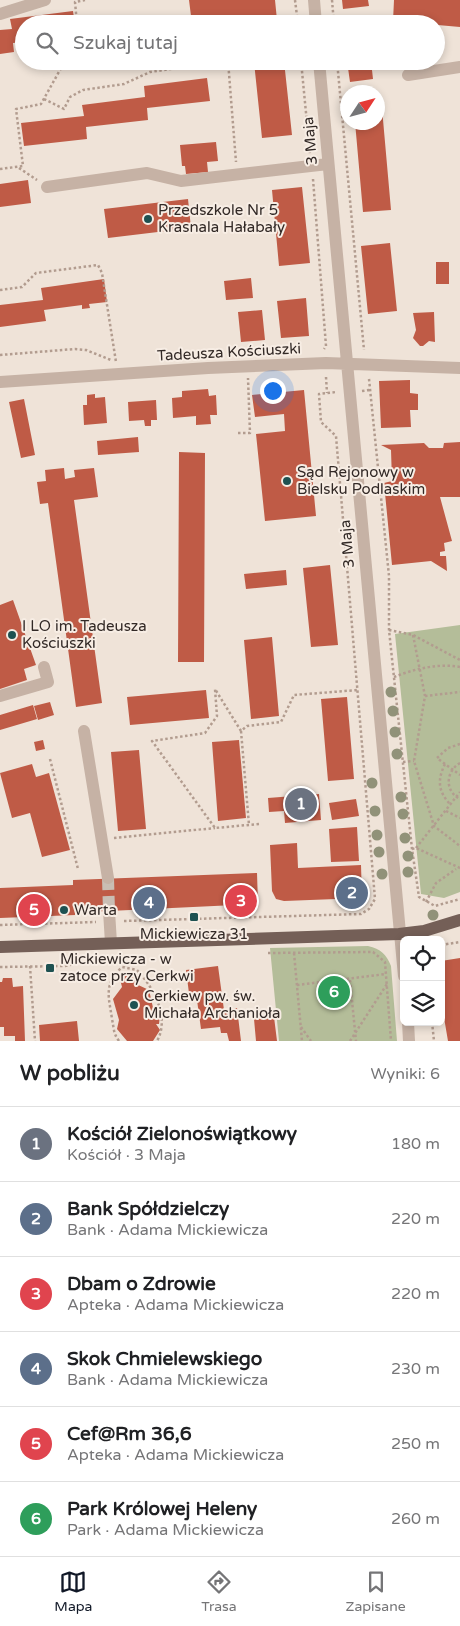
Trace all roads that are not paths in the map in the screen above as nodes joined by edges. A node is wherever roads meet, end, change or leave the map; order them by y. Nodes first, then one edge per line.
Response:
1 (45, 0) edge
2 (314, 0) edge
3 (0, 14) edge
4 (315, 15) edge
5 (460, 67) edge
6 (445, 69) edge
7 (320, 70) edge
8 (440, 70) edge
9 (408, 75) dead end
10 (328, 164) junction
11 (47, 187) road end
12 (346, 364) junction
13 (460, 368) edge
14 (0, 382) edge
15 (44, 667) dead end
16 (0, 696) edge
17 (84, 731) dead end
18 (108, 878) tunnel mouth
19 (110, 916) tunnel mouth
20 (460, 920) edge
21 (399, 934) junction
22 (400, 942) edge
23 (111, 943) junction
24 (0, 947) edge
25 (408, 1026) edge
26 (409, 1041) edge

1 - 3 street
2 - 4 street
5 - 6 street
7 - 10 street, 3 Maja
8 - 9 street
10 - 11 street
10 - 12 street, 3 Maja
12 - 13 street, Tadeusza Kościuszki
12 - 14 street, Tadeusza Kościuszki
12 - 21 street, 3 Maja
15 - 16 street
17 - 18 street
19 - 23 street
20 - 21 main road
21 - 22 street, 3 Maja
21 - 23 main road
23 - 24 main road
25 - 26 street

